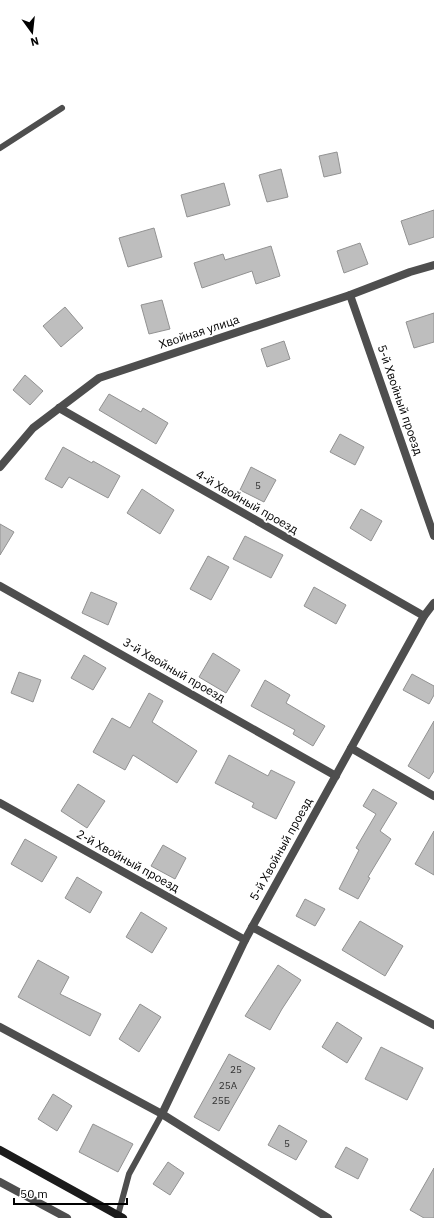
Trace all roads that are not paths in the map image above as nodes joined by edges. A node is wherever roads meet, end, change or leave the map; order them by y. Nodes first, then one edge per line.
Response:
1 (62, 108) dead end
2 (0, 148) edge
3 (434, 265) edge
4 (350, 294) junction
5 (58, 408) junction
6 (0, 467) edge
7 (434, 536) edge
8 (0, 586) edge
9 (434, 603) edge
10 (424, 616) junction
11 (351, 748) junction
12 (336, 776) junction
13 (434, 796) edge
14 (0, 803) edge
15 (252, 927) junction
16 (245, 940) junction
17 (434, 1026) edge
18 (0, 1027) edge
19 (162, 1114) junction
20 (0, 1150) edge
21 (0, 1182) edge
22 (120, 1217) edge
23 (67, 1218) edge
24 (328, 1218) edge

1 - 2 lane
3 - 4 street, Хвойная улица
4 - 5 street, Хвойная улица
4 - 7 street, 5-й Хвойный проезд
5 - 6 street, Хвойная улица
5 - 10 street, 4-й Хвойный проезд
8 - 12 street, 3-й Хвойный проезд
9 - 10 street, 5-й Хвойный проезд
10 - 11 street, 5-й Хвойный проезд
11 - 12 street, 5-й Хвойный проезд
11 - 13 street
12 - 15 street, 5-й Хвойный проезд
14 - 16 street, 2-й Хвойный проезд
15 - 16 street, 5-й Хвойный проезд
15 - 17 street
16 - 19 street, 5-й Хвойный проезд
18 - 19 street
19 - 22 lane
19 - 24 street
20 - 22 street
21 - 23 street

